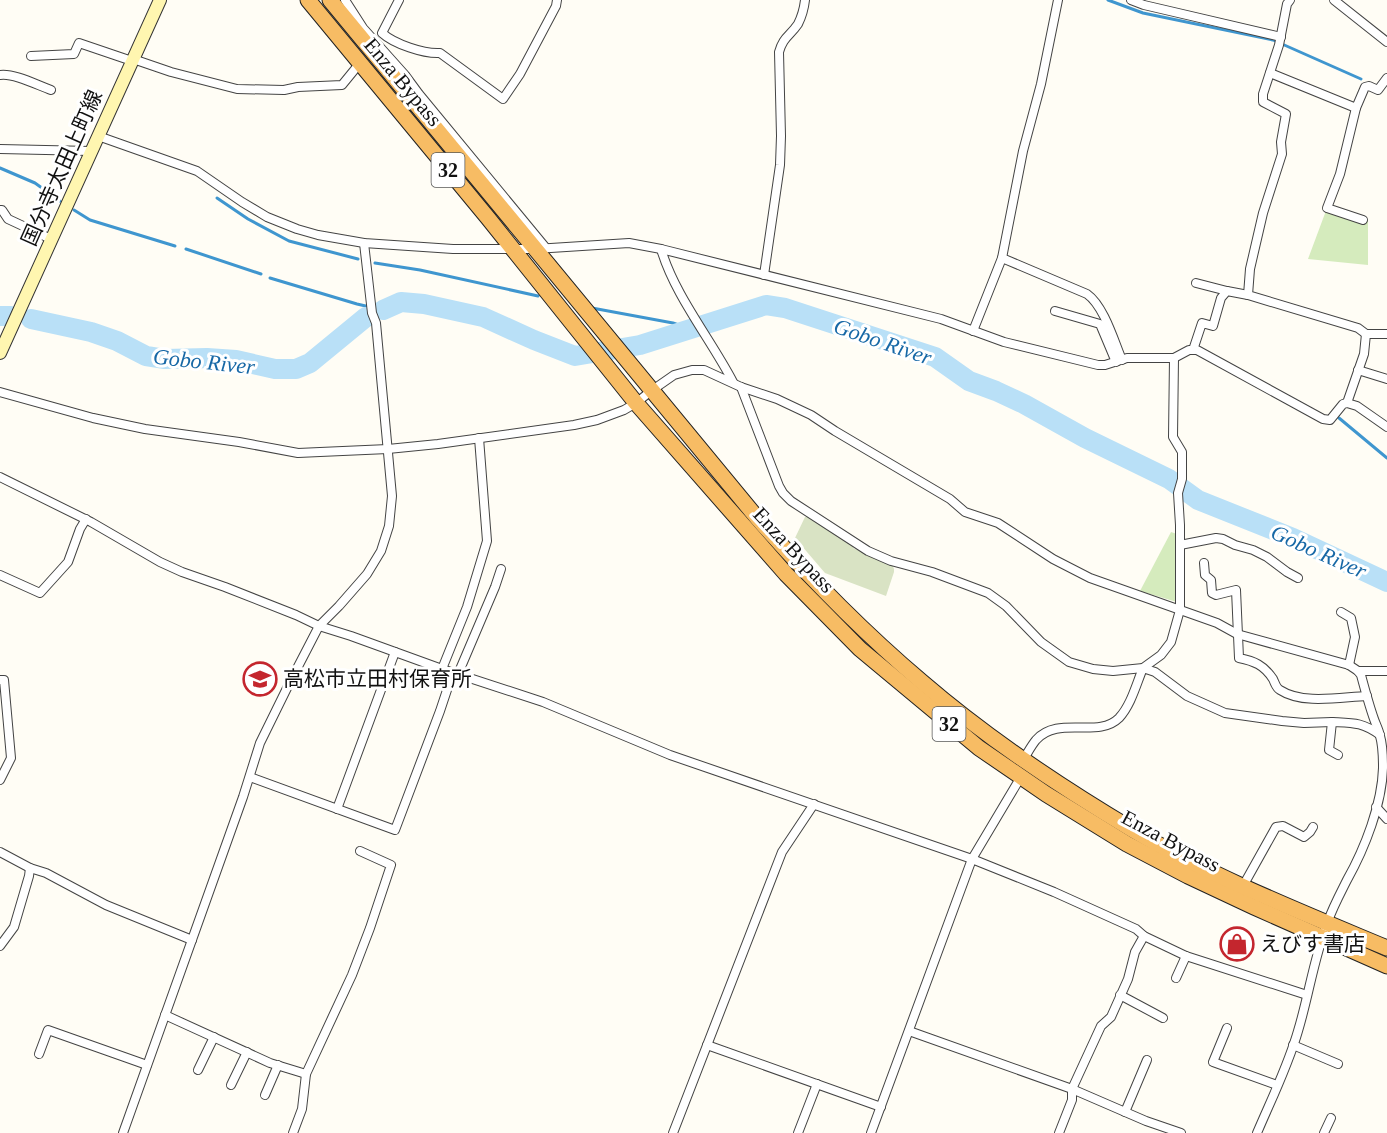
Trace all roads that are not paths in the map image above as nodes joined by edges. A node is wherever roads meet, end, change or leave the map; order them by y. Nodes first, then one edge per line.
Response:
1 (160, 0) edge
2 (308, 0) edge
3 (330, 0) edge
4 (345, 0) edge
5 (399, 0) edge
6 (557, 0) edge
7 (805, 0) edge
8 (1058, 0) edge
9 (1131, 0) edge
10 (1290, 0) edge
11 (1334, 0) edge
12 (1280, 41) junction
13 (1387, 42) edge
14 (31, 56) dead end
15 (132, 60) junction
16 (360, 63) junction
17 (1270, 74) junction
18 (0, 75) edge
19 (1387, 78) edge
20 (51, 90) dead end
21 (1356, 108) junction
22 (98, 136) junction
23 (0, 149) edge
24 (91, 151) junction
25 (0, 210) edge
26 (1363, 220) dead end
27 (51, 239) junction
28 (364, 243) junction
29 (512, 248) junction
30 (541, 248) junction
31 (661, 249) junction
32 (1002, 258) junction
33 (764, 275) junction
34 (1196, 283) dead end
35 (1227, 291) junction
36 (1248, 295) junction
37 (1054, 311) dead end
38 (974, 331) junction
39 (1366, 334) junction
40 (1387, 334) edge
41 (1193, 350) junction
42 (0, 353) edge
43 (1174, 358) junction
44 (1119, 361) junction
45 (1358, 370) junction
46 (1387, 379) edge
47 (737, 384) junction
48 (651, 391) junction
49 (0, 392) edge
50 (636, 403) junction
51 (1347, 403) junction
52 (1387, 427) edge
53 (479, 438) junction
54 (388, 449) junction
55 (0, 477) edge
56 (86, 519) junction
57 (1180, 546) junction
58 (1204, 563) dead end
59 (501, 569) dead end
60 (0, 574) edge
61 (1298, 578) dead end
62 (1180, 610) junction
63 (1341, 612) dead end
64 (319, 626) junction
65 (1237, 634) junction
66 (395, 652) junction
67 (1349, 665) junction
68 (1143, 668) junction
69 (442, 669) junction
70 (1387, 670) edge
71 (1358, 671) junction
72 (458, 674) junction
73 (0, 680) edge
74 (1366, 696) junction
75 (1332, 722) junction
76 (1383, 742) edge
77 (1338, 755) dead end
78 (1025, 767) junction
79 (250, 777) junction
80 (0, 780) edge
81 (814, 804) junction
82 (1376, 807) junction
83 (337, 808) junction
84 (1387, 819) edge
85 (1313, 827) dead end
86 (360, 851) dead end
87 (0, 852) edge
88 (972, 859) junction
89 (30, 868) junction
90 (1243, 886) junction
91 (1325, 931) junction
92 (1144, 936) junction
93 (192, 940) junction
94 (0, 946) edge
95 (1387, 948) edge
96 (1186, 956) junction
97 (1387, 966) edge
98 (1176, 978) dead end
99 (1120, 995) junction
100 (1307, 995) junction
101 (165, 1015) junction
102 (1163, 1018) dead end
103 (1227, 1028) dead end
104 (909, 1031) junction
105 (214, 1037) junction
106 (707, 1045) junction
107 (1293, 1045) junction
108 (246, 1052) junction
109 (39, 1054) dead end
110 (1147, 1060) dead end
111 (1338, 1064) dead end
112 (147, 1065) junction
113 (278, 1065) junction
114 (198, 1070) dead end
115 (306, 1074) junction
116 (817, 1084) junction
117 (231, 1085) dead end
118 (1277, 1085) junction
119 (1072, 1089) junction
120 (265, 1095) dead end
121 (881, 1107) junction
122 (1125, 1112) junction
123 (1331, 1118) dead end
124 (123, 1133) edge
125 (293, 1133) edge
126 (673, 1133) edge
127 (798, 1133) edge
128 (872, 1133) edge
129 (1059, 1133) edge
130 (1181, 1133) edge
131 (1257, 1133) edge
132 (1324, 1133) edge

1 - 15 main road, 国分寺太田上町線
2 - 16 highway, Enza Bypass / 32
3 - 30 highway, Enza Bypass / 32
4 - 30 street
5 - 6 street
7 - 33 street
8 - 32 street
9 - 12 street
10 - 12 street
11 - 13 street
12 - 17 street
14 - 15 street
15 - 16 street
15 - 22 main road, 国分寺太田上町線
16 - 29 highway, Enza Bypass / 32
17 - 21 street
17 - 36 street
18 - 20 street
19 - 21 street
21 - 26 street
22 - 24 main road, 国分寺太田上町線
22 - 28 street
23 - 24 street
24 - 27 main road, 国分寺太田上町線
25 - 27 street
27 - 42 main road, 国分寺太田上町線
28 - 29 street
28 - 54 street
29 - 30 street
29 - 50 highway, Enza Bypass / 32
30 - 31 street
30 - 48 highway, Enza Bypass / 32
31 - 33 street
31 - 47 street
32 - 38 street
32 - 44 street
33 - 38 street
34 - 35 street
35 - 36 street
35 - 41 street
36 - 39 street
37 - 44 street
38 - 44 street
39 - 40 street
39 - 45 street
41 - 43 street
41 - 51 street
43 - 44 street
43 - 57 street
45 - 46 street
45 - 51 street
47 - 48 street
47 - 62 street
47 - 68 street
48 - 50 street
48 - 78 highway, Enza Bypass / 32
49 - 54 street
50 - 53 street
50 - 78 highway, Enza Bypass / 32
51 - 52 street
53 - 54 street
53 - 69 street
54 - 64 street
55 - 56 street
56 - 60 street
56 - 64 street
57 - 61 street
57 - 62 street
58 - 65 street
59 - 72 street
62 - 65 street
62 - 68 street
63 - 67 street
64 - 66 street
64 - 79 street
65 - 67 street
65 - 74 street
66 - 69 street
66 - 83 street
67 - 71 street
68 - 75 street
68 - 78 street
69 - 72 street
69 - 83 street
70 - 71 street
71 - 74 street
72 - 81 street
73 - 80 street
74 - 76 street
75 - 76 street
75 - 77 street
76 - 82 street
78 - 88 street
78 - 90 highway, Enza Bypass / 32
78 - 91 highway, Enza Bypass / 32
79 - 83 street
79 - 93 street
81 - 88 street
81 - 106 street
82 - 84 street
82 - 91 street
85 - 90 street
86 - 115 street
87 - 89 street
88 - 92 street
88 - 104 street
89 - 93 street
89 - 94 street
90 - 91 highway, Enza Bypass / 32
91 - 95 highway, Enza Bypass / 32
91 - 97 highway, Enza Bypass / 32
91 - 100 street
92 - 96 street
92 - 99 street
93 - 101 street
96 - 98 street
96 - 100 street
99 - 102 street
99 - 119 street
100 - 107 street
101 - 105 street
101 - 112 street
103 - 118 street
104 - 119 street
104 - 121 street
105 - 108 street
105 - 114 street
106 - 116 street
106 - 126 street
107 - 111 street
107 - 118 street
108 - 113 street
108 - 117 street
109 - 112 street
110 - 122 street
112 - 124 street
113 - 115 street
113 - 120 street
115 - 125 street
116 - 121 street
116 - 127 street
118 - 131 street
119 - 122 street
119 - 129 street
121 - 128 street
122 - 130 street
123 - 132 street

